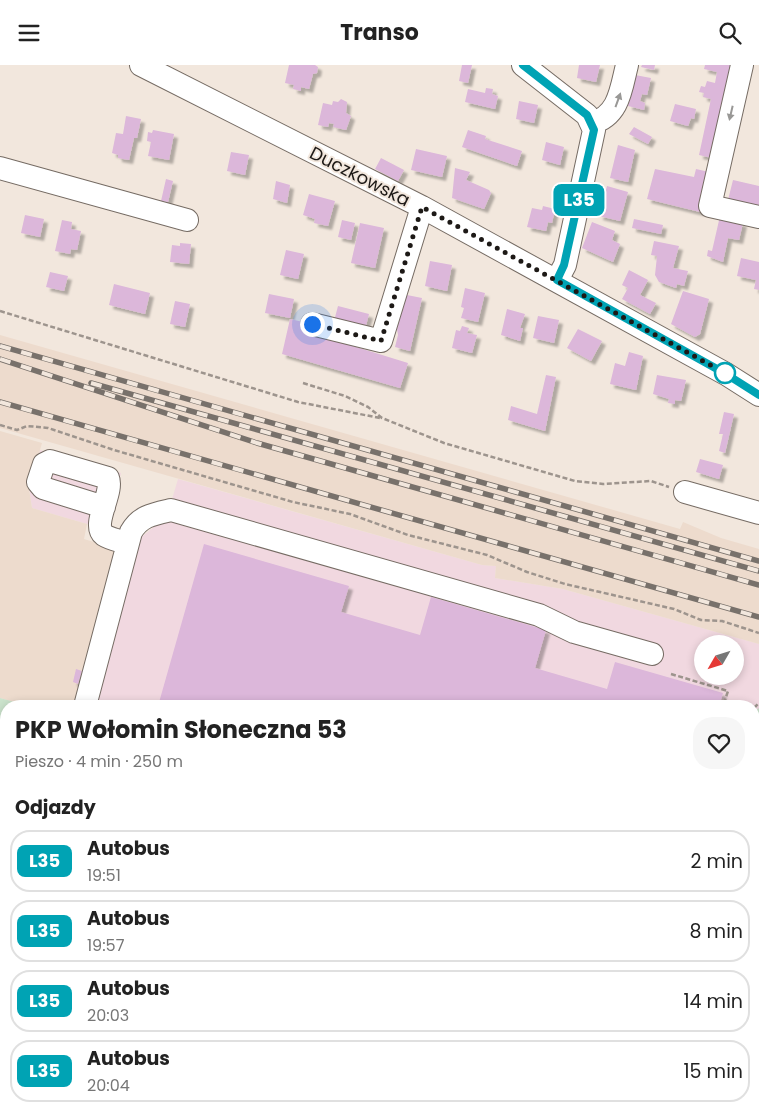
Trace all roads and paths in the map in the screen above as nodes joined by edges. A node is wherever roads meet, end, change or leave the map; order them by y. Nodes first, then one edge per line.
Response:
1 (141, 65) edge
2 (523, 65) edge
3 (627, 65) edge
4 (742, 65) edge
5 (592, 123) junction
6 (0, 168) edge
7 (422, 207) junction
8 (759, 217) edge
9 (187, 220) dead end
10 (557, 280) junction
11 (0, 311) edge
12 (312, 324) dead end
13 (303, 383) dead end
14 (759, 395) edge
15 (382, 418) junction
16 (0, 425) edge
17 (685, 491) joint
18 (104, 507) dead end
19 (759, 513) edge
20 (127, 543) junction
21 (759, 633) edge
22 (652, 654) dead end
23 (671, 674) dead end
24 (87, 700) edge
25 (725, 700) edge

1 - 7 street, Duczkowska
2 - 5 street
5 -> 3 street
4 -> 8 street
5 - 10 street
6 - 9 street
7 - 10 street, Duczkowska
7 - 12 street
10 - 14 street, Duczkowska
11 - 15 path
13 - 15 path
15 - 17 path
16 - 21 path
17 - 19 street
18 - 20 street
20 - 22 street
20 - 24 street
23 - 25 path

